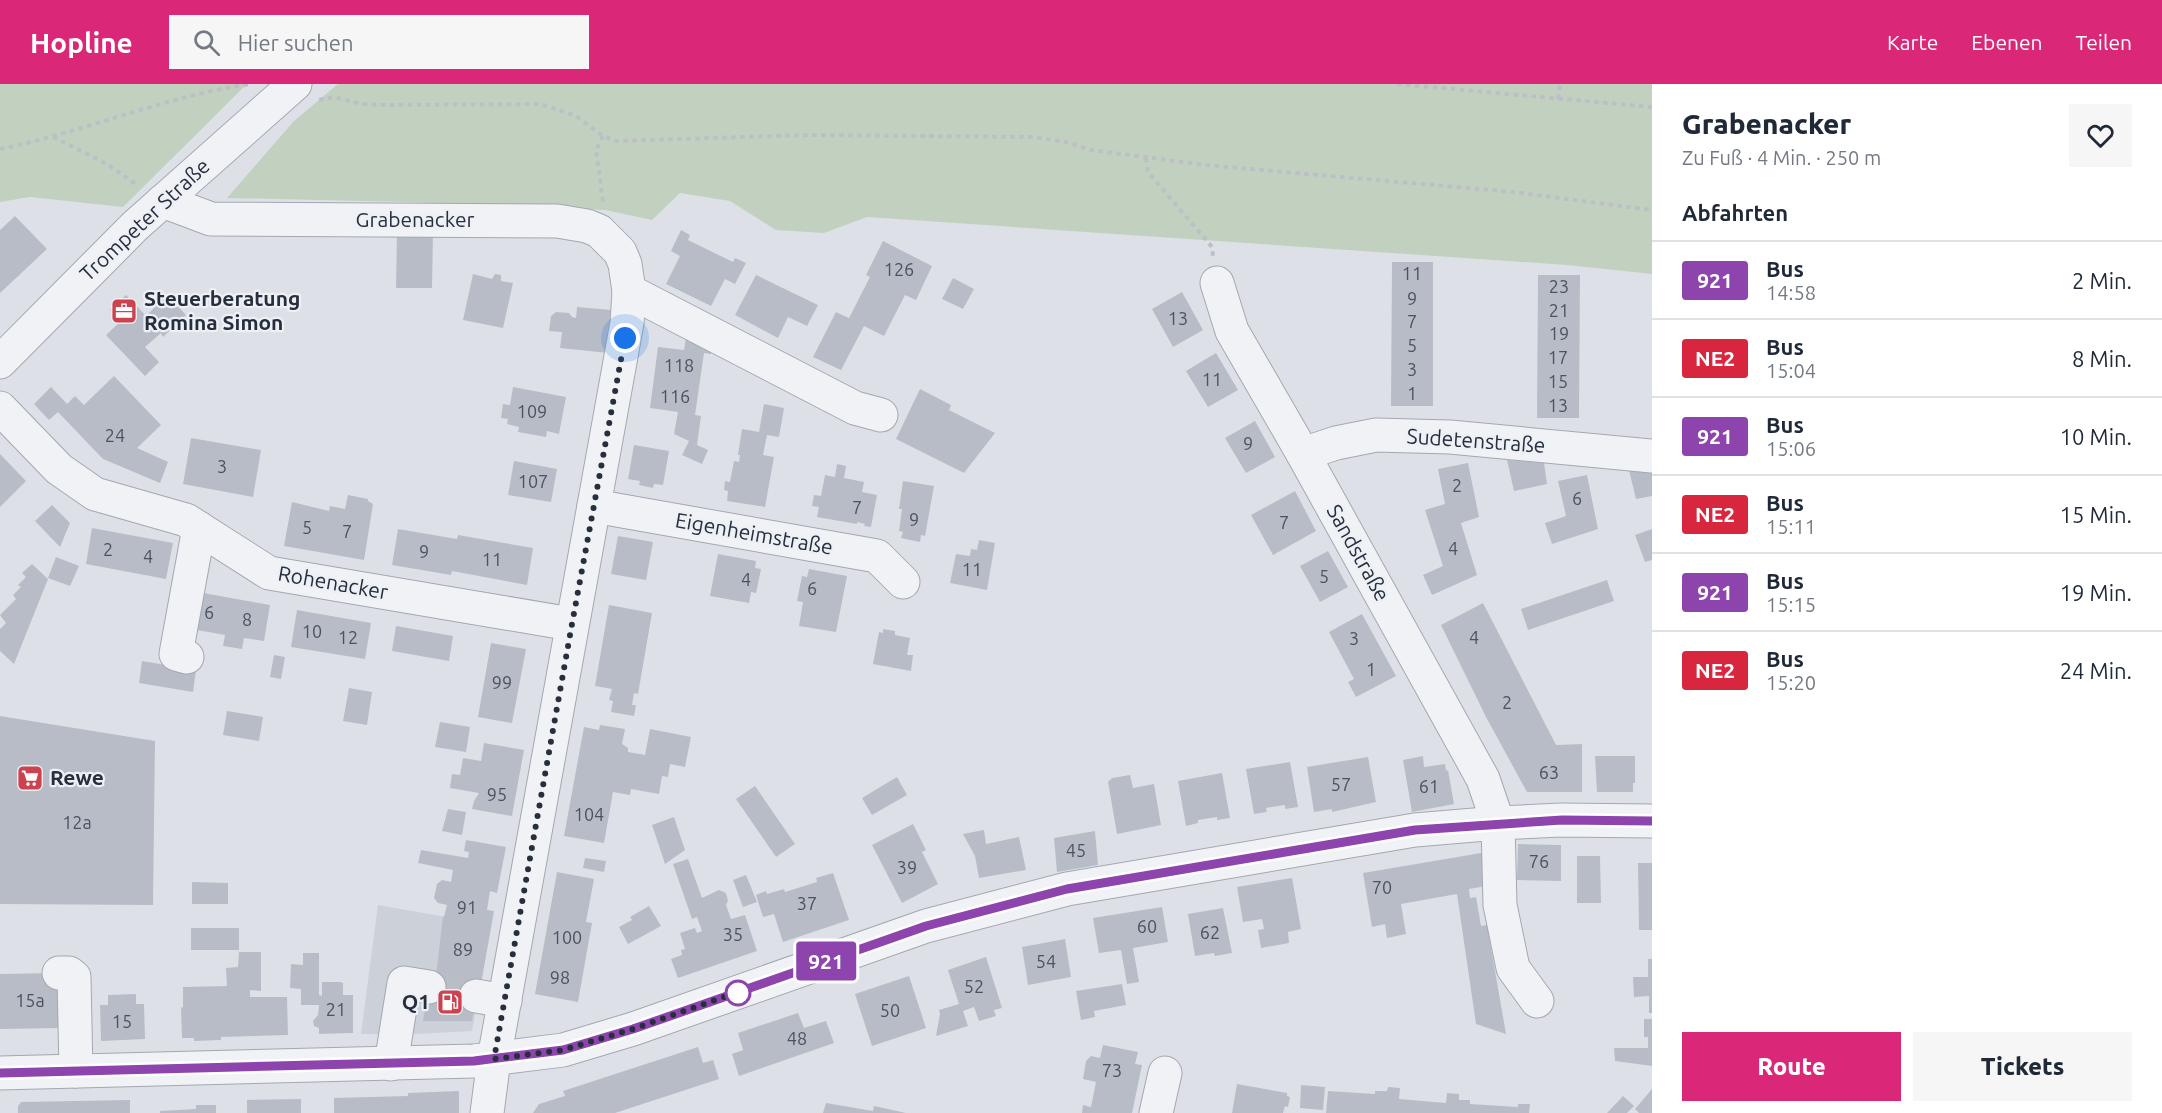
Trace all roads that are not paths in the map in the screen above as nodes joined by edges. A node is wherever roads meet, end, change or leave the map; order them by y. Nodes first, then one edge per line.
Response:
1 (290, 88) edge
2 (163, 201) junction
3 (1217, 283) road end
4 (629, 291) junction
5 (0, 362) edge
6 (0, 408) edge
7 (881, 415) dead end
8 (1303, 454) junction
9 (1652, 456) edge
10 (594, 506) junction
11 (199, 528) junction
12 (903, 582) dead end
13 (572, 624) junction
14 (187, 657) dead end
15 (1652, 821) edge
16 (1498, 823) junction
17 (59, 973) dead end
18 (418, 1001) dead end
19 (1536, 1001) dead end
20 (494, 1059) junction
21 (391, 1064) junction
22 (76, 1071) junction
23 (0, 1073) edge
24 (1165, 1073) dead end
25 (487, 1113) edge
26 (1156, 1113) edge

1 - 2 street, Trompeter Straße
2 - 4 street, Grabenacker
2 - 5 street, Trompeter Straße
3 - 8 street, Sandstraße
4 - 7 street
4 - 10 street
6 - 11 street, Rohenacker
8 - 9 street, Sudetenstraße
8 - 16 street, Sandstraße
10 - 12 street, Eigenheimstraße
10 - 13 street
11 - 13 street, Rohenacker
11 - 14 street
13 - 20 street
15 - 16 street
16 - 19 street, Sandstraße
16 - 20 street
17 - 22 street
18 - 21 street
20 - 21 street
20 - 25 street
21 - 22 street
22 - 23 street
24 - 26 street

